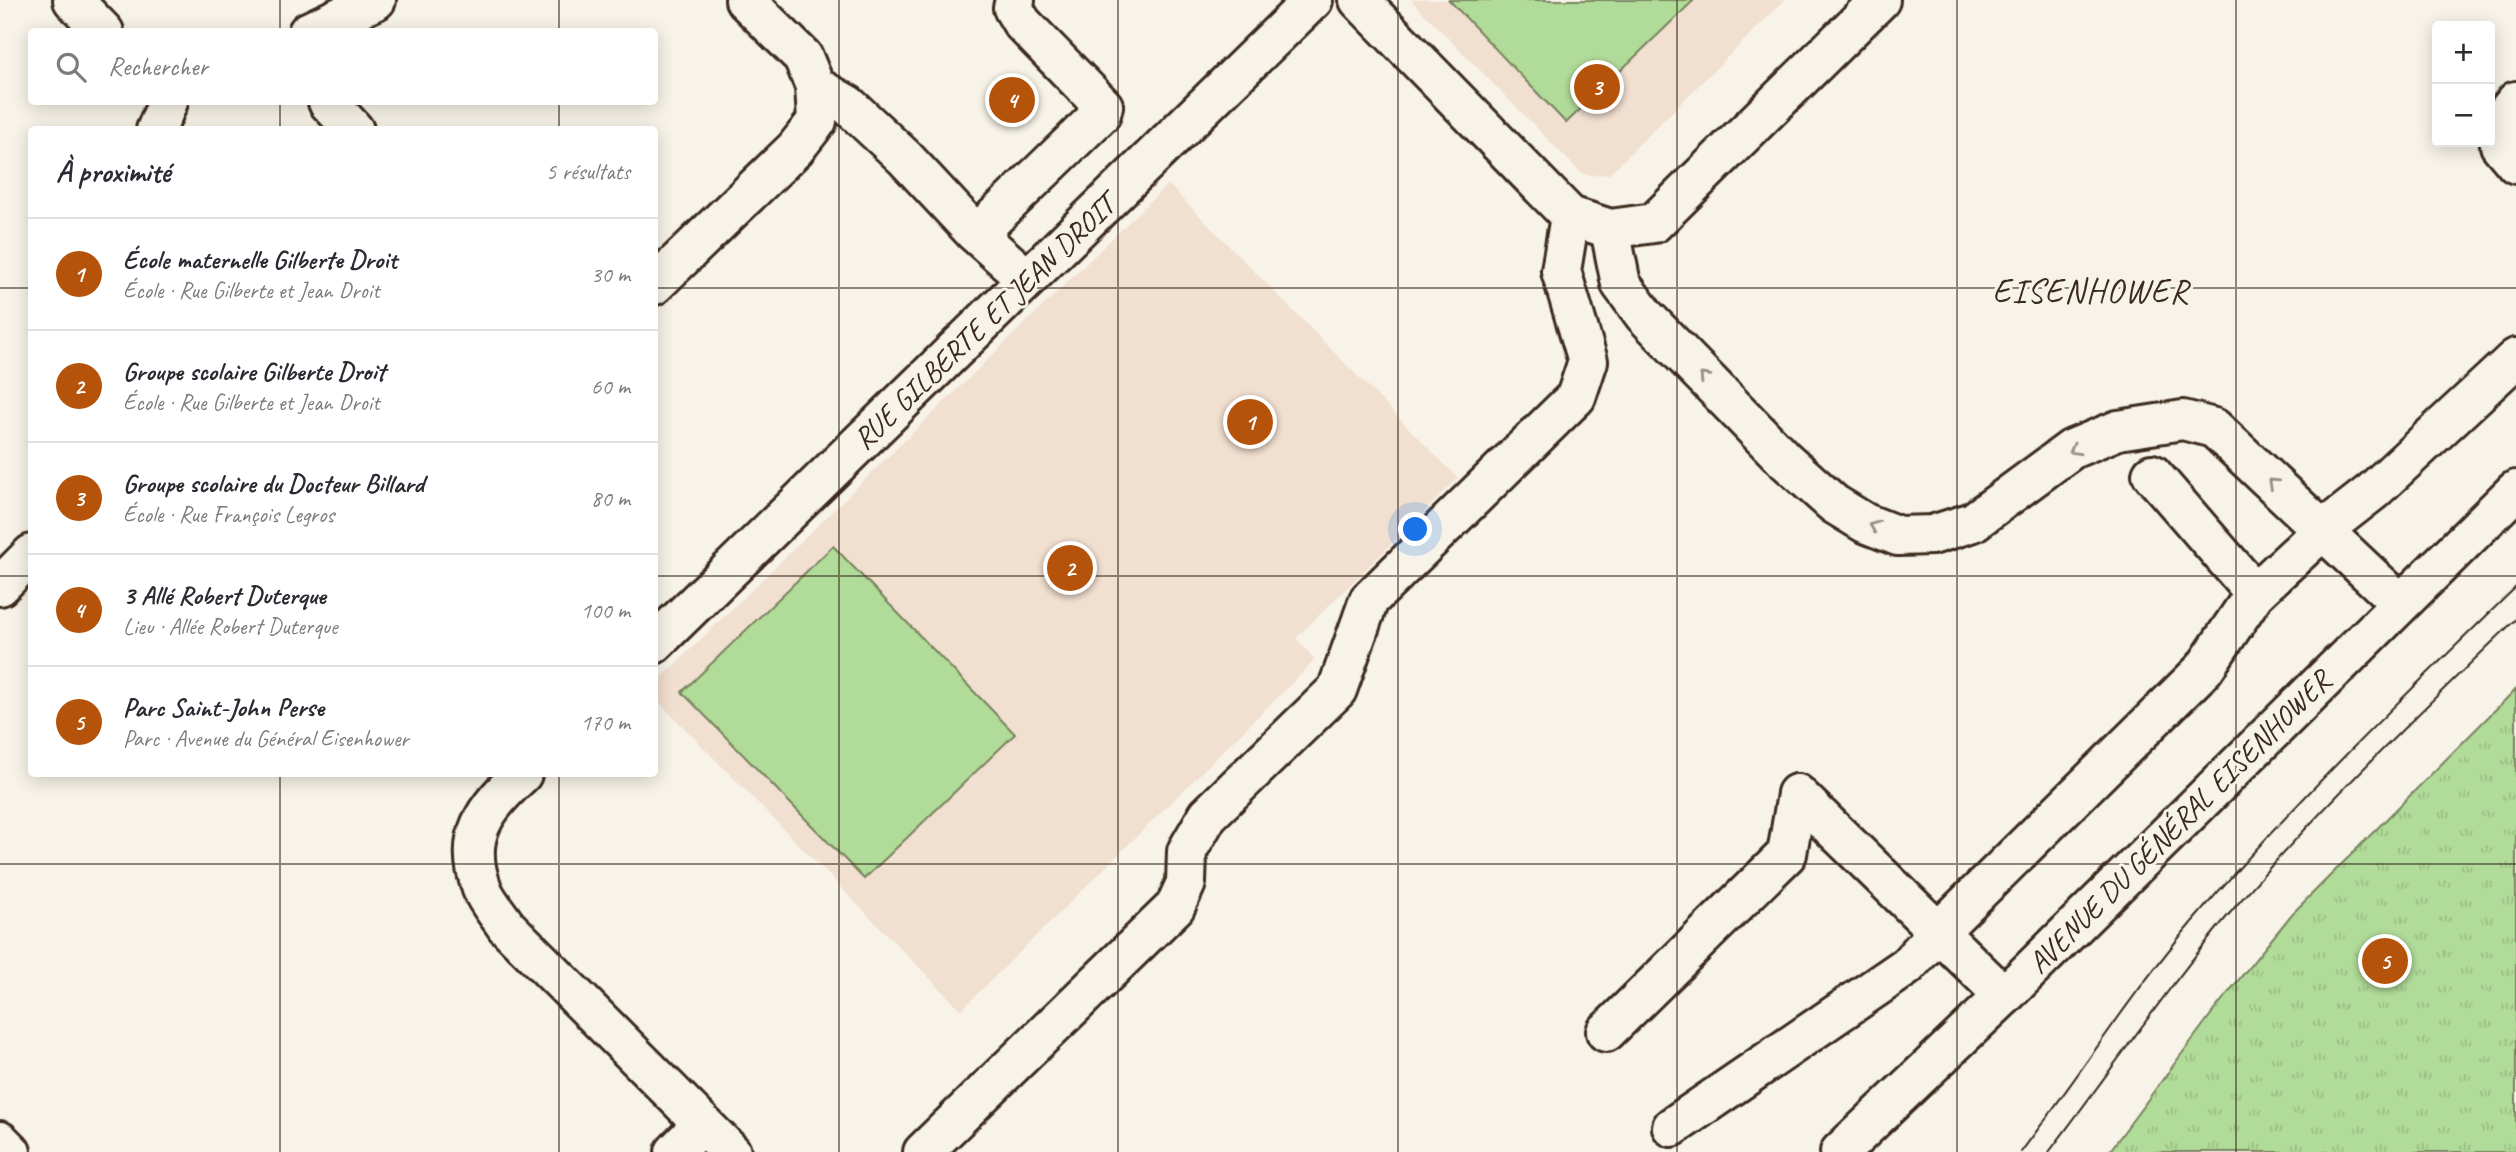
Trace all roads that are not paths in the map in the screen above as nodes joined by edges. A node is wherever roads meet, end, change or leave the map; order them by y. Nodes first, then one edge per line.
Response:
1 (73, 0) edge
2 (376, 0) edge
3 (745, 0) edge
4 (1015, 0) edge
5 (1313, 0) edge
6 (1359, 0) edge
7 (1880, 0) edge
8 (100, 28) edge
9 (317, 28) edge
10 (814, 86) junction
11 (2516, 101) edge
12 (167, 105) edge
13 (331, 105) edge
14 (158, 126) edge
15 (350, 126) edge
16 (2516, 164) edge
17 (1570, 216) junction
18 (1610, 229) junction
19 (977, 234) junction
20 (1027, 279) junction
21 (658, 281) edge
22 (2516, 358) edge
23 (2152, 474) dead end
24 (2516, 490) edge
25 (2323, 530) junction
26 (28, 558) edge
27 (0, 586) edge
28 (2255, 593) junction
29 (2400, 603) junction
30 (658, 640) edge
31 (519, 777) edge
32 (1938, 932) junction
33 (2004, 996) junction
34 (1606, 1032) dead end
35 (702, 1124) junction
36 (1672, 1127) dead end
37 (0, 1141) edge
38 (11, 1152) edge
39 (675, 1152) edge
40 (731, 1152) edge
41 (923, 1152) edge
42 (1840, 1152) edge

1 - 8 street
2 - 9 street
3 - 10 street
4 - 19 street
5 - 20 street, RUE GILBERTE ET JEAN DROIT
6 - 17 street
7 - 18 street
10 - 19 street
10 - 21 street
11 - 16 street
12 - 14 street
13 - 15 street
17 - 18 street
17 - 41 street
25 -> 18 street
19 - 20 street
20 - 30 street, RUE GILBERTE ET JEAN DROIT
22 - 25 street
23 - 28 street
24 - 29 street, AVENUE DU GÉNÉRAL EISENHOWER
25 - 28 street
25 - 29 street
26 - 27 street
28 - 32 street
29 - 33 street, AVENUE DU GÉNÉRAL EISENHOWER
31 - 35 street
32 - 33 street
32 - 34 street
32 - 36 street
33 - 42 street, AVENUE DU GÉNÉRAL EISENHOWER
35 - 39 street
35 - 40 street
37 - 38 street

